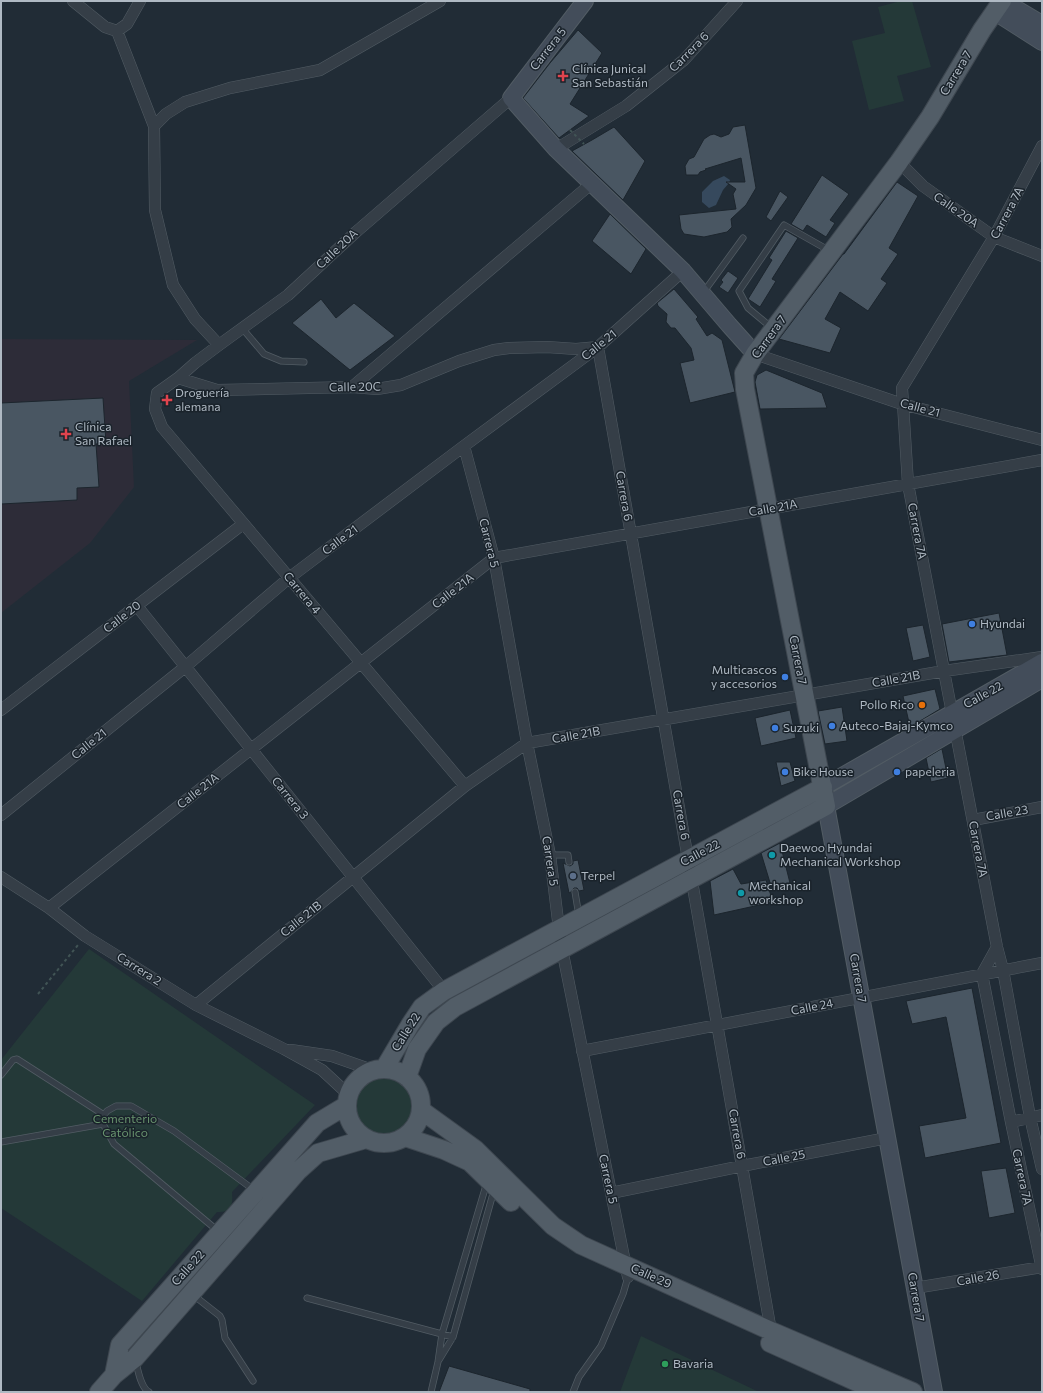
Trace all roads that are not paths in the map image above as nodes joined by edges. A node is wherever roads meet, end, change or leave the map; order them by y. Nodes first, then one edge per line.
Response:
1 (73, 1) edge
2 (140, 1) edge
3 (440, 1) edge
4 (586, 1) edge
5 (737, 1) edge
6 (1000, 5) edge
7 (1042, 24) edge
8 (117, 31) junction
9 (1042, 42) edge
10 (511, 98) junction
11 (154, 126) junction
12 (1042, 146) edge
13 (556, 149) junction
14 (899, 162) junction
15 (592, 184) junction
16 (994, 237) junction
17 (743, 238) dead end
18 (832, 252) junction
19 (1042, 256) edge
20 (683, 271) junction
21 (702, 294) junction
22 (242, 328) junction
23 (774, 329) junction
24 (218, 345) junction
25 (598, 348) junction
26 (755, 354) junction
27 (304, 362) dead end
28 (178, 378) junction
29 (352, 387) junction
30 (157, 393) joint
31 (902, 404) junction
32 (1042, 440) edge
33 (464, 446) junction
34 (1042, 460) edge
35 (908, 484) junction
36 (768, 509) junction
37 (243, 524) junction
38 (631, 534) junction
39 (494, 558) junction
40 (289, 578) junction
41 (136, 606) junction
42 (1042, 656) edge
43 (1042, 662) edge
44 (361, 663) junction
45 (185, 667) junction
46 (944, 671) junction
47 (1042, 679) edge
48 (805, 695) junction
49 (1, 710) edge
50 (952, 712) junction
51 (664, 720) junction
52 (955, 729) junction
53 (527, 744) junction
54 (251, 749) junction
55 (465, 786) junction
56 (823, 787) junction
57 (826, 806) junction
58 (1042, 807) edge
59 (1, 815) edge
60 (973, 820) junction
61 (550, 855) junction
62 (688, 860) junction
63 (569, 862) dead end
64 (1, 877) edge
65 (354, 877) junction
66 (692, 879) junction
67 (575, 892) dead end
68 (49, 908) junction
69 (579, 918) junction
70 (558, 929) junction
71 (997, 947) junction
72 (562, 949) junction
73 (1042, 963) edge
74 (1003, 970) junction
75 (982, 974) junction
76 (444, 991) junction
77 (861, 998) junction
78 (196, 1005) junction
79 (717, 1025) junction
80 (284, 1049) junction
81 (582, 1051) junction
82 (379, 1070) junction
83 (1, 1075) edge
84 (407, 1077) junction
85 (348, 1100) junction
86 (421, 1110) junction
87 (104, 1114) junction
88 (1042, 1115) edge
89 (1030, 1117) junction
90 (1011, 1122) junction
91 (103, 1124) junction
92 (405, 1137) junction
93 (366, 1138) junction
94 (887, 1138) junction
95 (1, 1142) edge
96 (742, 1166) junction
97 (1042, 1169) edge
98 (496, 1178) junction
99 (256, 1191) junction
100 (611, 1193) junction
101 (220, 1232) junction
102 (1042, 1267) edge
103 (627, 1271) junction
104 (915, 1288) junction
105 (191, 1293) junction
106 (307, 1298) dead end
107 (157, 1317) junction
108 (771, 1330) junction
109 (442, 1334) junction
110 (453, 1337) junction
111 (135, 1358) junction
112 (438, 1362) junction
113 (253, 1381) dead end
114 (113, 1383) edge
115 (877, 1388) edge
116 (99, 1392) edge
117 (149, 1392) edge
118 (431, 1392) edge
119 (573, 1392) edge
120 (914, 1392) edge
121 (934, 1392) edge

1 - 8 street
2 - 8 street
3 - 11 street
4 - 10 street, Carrera 5
5 - 13 street, Carrera 6
6 - 7 street
6 - 9 street
6 - 14 main road, Carrera 7
8 - 11 street
10 - 13 street
10 - 22 street, Calle 20A
11 - 24 street
12 - 16 street, Carrera 7A
13 - 15 street
14 - 16 street, Calle 20A
14 - 18 main road, Carrera 7
15 - 20 street
15 - 29 street
16 - 19 street, Calle 20A
16 - 31 street, Carrera 7A
17 - 21 lane
18 - 23 main road, Carrera 7
18 - 23 lane
20 - 21 street
20 - 25 street, Calle 21
21 - 26 street
22 - 24 street, Calle 20A
22 - 27 lane
23 - 26 main road, Carrera 7
24 - 28 street, Calle 20A
25 - 29 street, Calle 20C
25 - 33 street, Calle 21
25 - 38 street, Carrera 6
26 - 31 street, Calle 21
26 - 36 main road, Carrera 7
28 - 29 street, Calle 20C
28 - 30 street, Calle 20A
30 - 37 street, Carrera 4
31 - 32 street, Calle 21
31 - 35 street, Carrera 7A
33 - 39 street, Carrera 5
33 - 40 street, Calle 21
34 - 35 street, Calle 21A
35 - 36 street, Calle 21A
35 - 46 street, Carrera 7A
36 - 38 street, Calle 21A
36 - 48 main road, Carrera 7
37 - 40 street, Carrera 4
37 - 41 street, Calle 20
38 - 39 street, Calle 21A
38 - 51 street, Carrera 6
39 - 44 street, Calle 21A
39 - 53 street, Carrera 5
40 - 44 street, Carrera 4
40 - 45 street, Calle 21
41 - 45 street, Carrera 3
41 - 49 street, Calle 20
42 - 46 street, Calle 21B
43 - 50 street, Calle 22
44 - 54 street, Calle 21A
44 - 55 street, Carrera 4
45 - 54 street, Carrera 3
45 - 59 street, Calle 21
46 - 48 street, Calle 21B
46 - 50 street, Carrera 7A
47 - 52 street, Calle 22
48 - 51 street, Calle 21B
48 - 56 main road, Carrera 7
50 - 52 street, Carrera 7A
50 - 56 street, Calle 22
51 - 53 street, Calle 21B
51 - 62 street, Carrera 6
52 - 57 street, Calle 22
52 - 60 street, Carrera 7A
53 - 55 street, Calle 21B
53 - 61 street, Carrera 5
54 - 65 street, Carrera 3
54 - 68 street, Calle 21A
55 - 65 street, Calle 21B
56 - 57 main road, Carrera 7
56 - 62 main road, Calle 22
57 - 66 main road, Calle 22
57 - 77 street, Carrera 7
58 - 60 street, Calle 23
60 - 71 street, Carrera 7A
61 - 63 lane
61 - 70 street, Carrera 5
62 - 66 street, Carrera 6
62 - 69 main road, Calle 22
64 - 68 street, Carrera 2
65 - 76 street, Carrera 3
65 - 78 street, Calle 21B
66 - 72 main road, Calle 22
66 - 79 street, Carrera 6
67 - 69 lane
68 - 78 street, Carrera 2
69 - 70 main road, Calle 22
70 - 72 street, Carrera 5
70 - 76 main road, Calle 22
71 - 74 street, Carrera 7A
71 - 75 street
72 - 81 street, Carrera 5
72 - 84 main road, Calle 22
73 - 74 street, Calle 24
74 - 75 street, Calle 24
74 - 89 street, Carrera 7A
75 - 77 street, Calle 24
75 - 90 street, Carrera 7A
76 - 82 main road, Calle 22
77 - 79 street, Calle 24
77 - 94 street, Carrera 7
78 - 80 street, Carrera 2
79 - 81 street, Calle 24
79 - 96 street, Carrera 6
80 - 82 street, Carrera 2
80 - 85 street, Carrera 2
81 - 100 street, Carrera 5
82 - 84 main road
82 - 85 main road
83 - 87 lane
84 - 86 main road
85 - 93 main road
85 - 99 main road, Calle 22
86 - 92 main road
86 - 98 main road, Calle 29
87 - 91 lane
87 - 99 lane
88 - 89 street
89 - 90 street
89 - 97 street, Carrera 7A
90 - 102 street, Carrera 7A
91 - 95 lane
91 - 101 lane
92 - 93 main road
92 - 98 main road, Calle 29
93 - 105 main road, Calle 22
94 - 96 street, Calle 25
94 - 104 street, Carrera 7
96 - 100 street, Calle 25
96 - 108 street, Carrera 6
98 - 103 main road, Calle 29
98 - 109 lane
98 - 110 lane
99 - 101 main road, Calle 22
100 - 103 street, Carrera 5
101 - 107 main road, Calle 22
102 - 104 street, Calle 26
103 - 108 main road, Calle 29
103 - 115 main road, Calle 29
103 - 119 lane
104 - 121 street, Carrera 7
105 - 107 main road, Calle 22
105 - 113 lane
106 - 109 lane
107 - 111 main road, Calle 22
107 - 114 main road, Calle 22
108 - 115 main road, Calle 29
109 - 110 lane
109 - 112 lane
110 - 112 lane
111 - 114 main road, Calle 22
111 - 117 lane
112 - 118 lane
114 - 116 main road, Calle 22
115 - 120 main road, Calle 29

